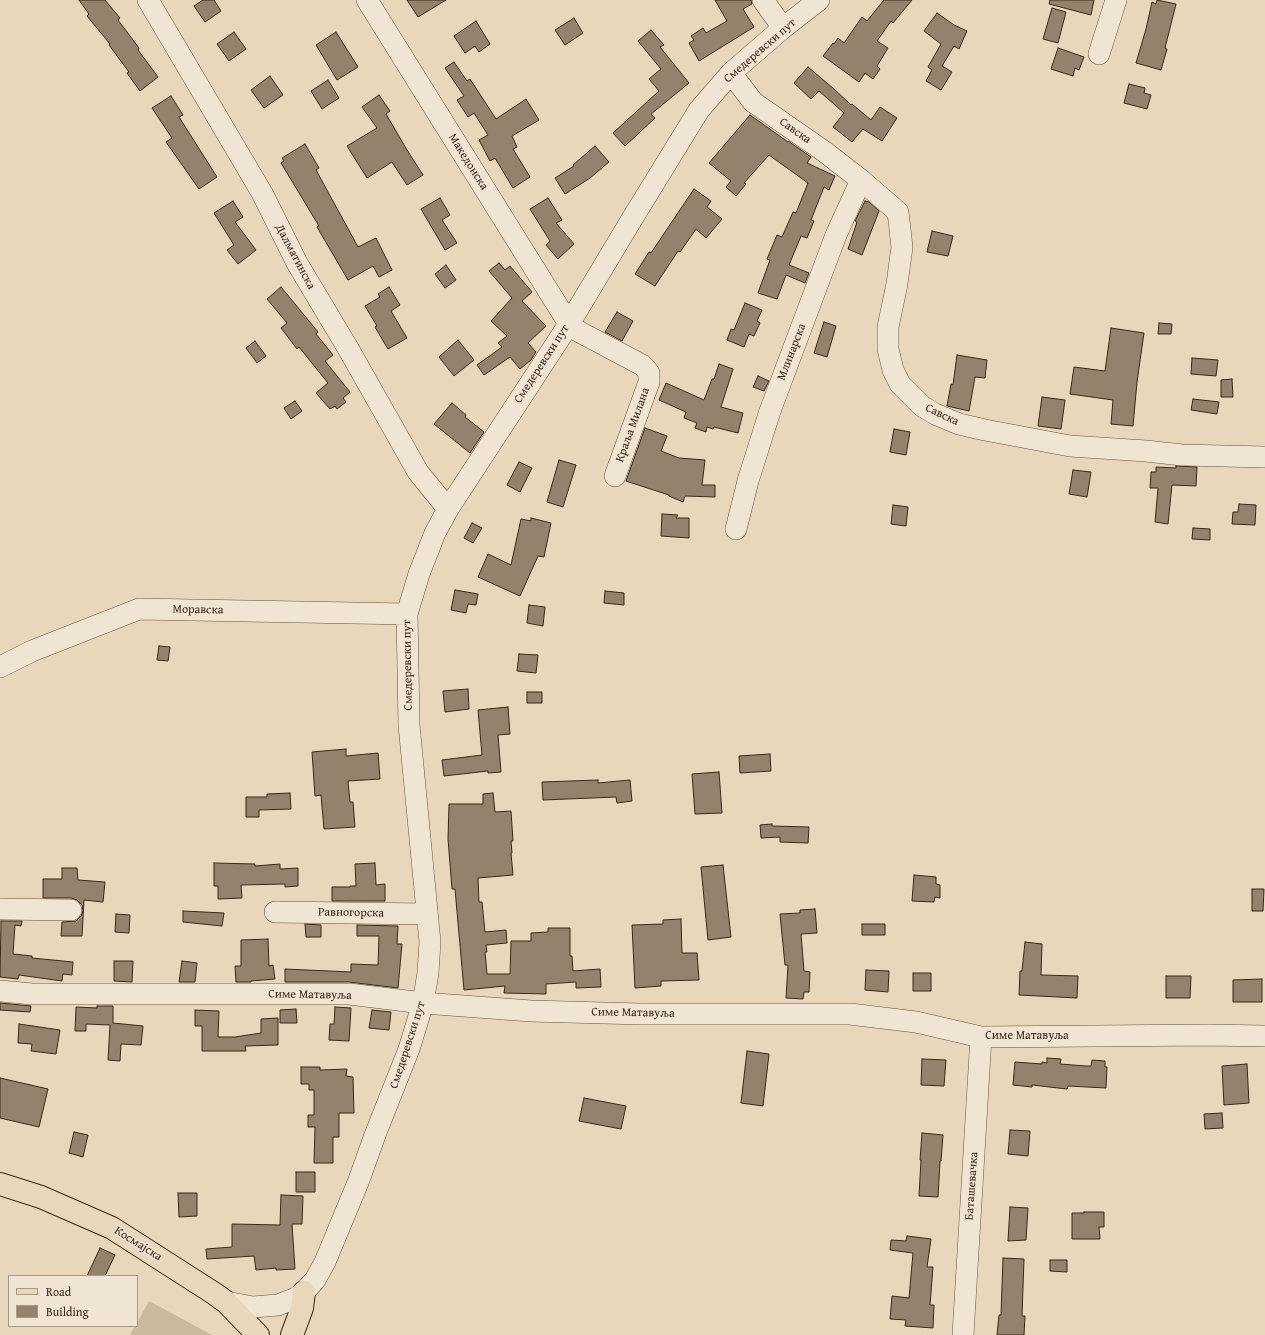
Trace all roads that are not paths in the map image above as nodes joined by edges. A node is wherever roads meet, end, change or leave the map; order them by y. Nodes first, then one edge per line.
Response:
1 (148, 0) edge
2 (367, 0) edge
3 (763, 0) edge
4 (819, 0) edge
5 (1116, 0) edge
6 (783, 28) junction
7 (1099, 54) dead end
8 (731, 73) junction
9 (861, 180) junction
10 (569, 324) junction
11 (1265, 457) edge
12 (615, 476) dead end
13 (448, 509) junction
14 (736, 529) dead end
15 (407, 614) junction
16 (0, 667) edge
17 (0, 909) edge
18 (71, 910) dead end
19 (275, 912) dead end
20 (427, 914) junction
21 (0, 991) edge
22 (423, 1003) junction
23 (1265, 1036) edge
24 (982, 1037) junction
25 (0, 1184) edge
26 (304, 1292) junction
27 (226, 1302) junction
28 (258, 1335) edge
29 (292, 1335) edge
30 (963, 1335) edge

1 - 13 street, Далматинска
2 - 10 street, Македонска
3 - 6 street
4 - 6 street, Смедеревски пут
5 - 7 street
6 - 8 street, Смедеревски пут
8 - 9 street, Савска
8 - 10 street, Смедеревски пут
9 - 11 street, Савска
9 - 14 street, Млинарска
10 - 12 street, Краља Милана
10 - 13 street, Смедеревски пут
13 - 15 street, Смедеревски пут
15 - 16 street, Моравска
15 - 20 street, Смедеревски пут
17 - 18 street
19 - 20 street, Равногорска
20 - 22 street, Смедеревски пут
21 - 22 street, Симе Матавуља
22 - 24 street, Симе Матавуља
22 - 26 street, Смедеревски пут
23 - 24 street, Симе Матавуља
24 - 30 street, Баташевачка
25 - 27 main road, Космајска
26 - 27 street
26 - 29 main road
27 - 28 main road, Космајска

